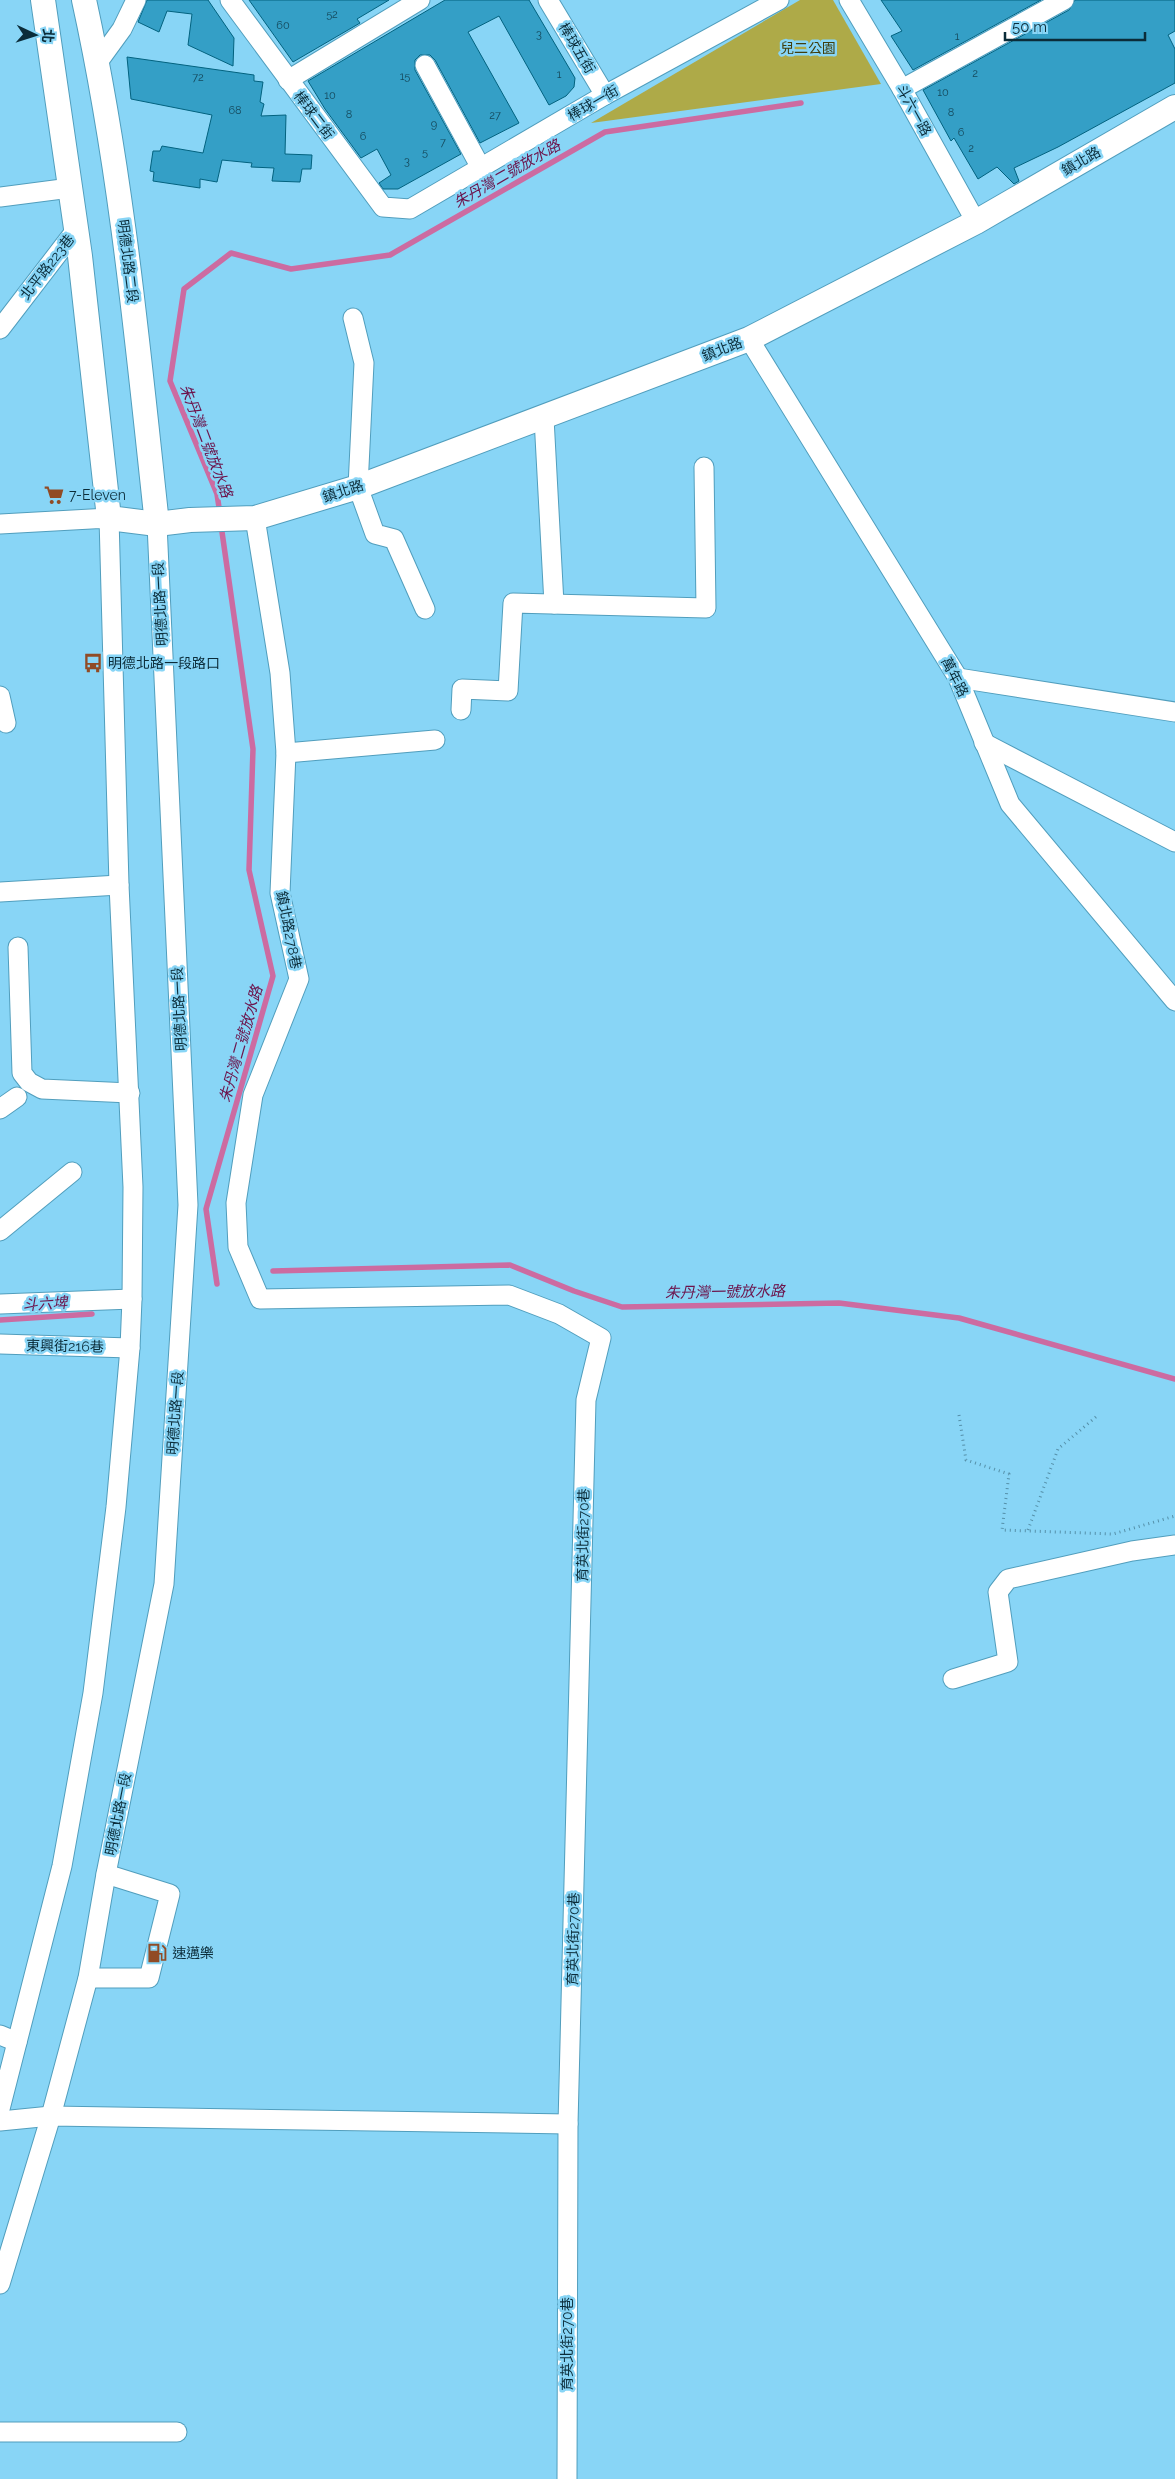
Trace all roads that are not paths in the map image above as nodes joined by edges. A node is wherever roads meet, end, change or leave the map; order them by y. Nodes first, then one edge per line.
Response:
1 (43, 0) edge
2 (84, 0) edge
3 (136, 0) edge
4 (230, 0) edge
5 (420, 0) edge
6 (548, 0) edge
7 (779, 0) edge
8 (849, 0) edge
9 (1064, 0) edge
10 (98, 62) junction
11 (424, 65) dead end
12 (288, 80) junction
13 (902, 89) junction
14 (605, 95) junction
15 (1175, 106) edge
16 (481, 168) junction
17 (70, 188) junction
18 (0, 197) edge
19 (410, 209) joint
20 (976, 222) junction
21 (76, 230) junction
22 (353, 318) dead end
23 (0, 329) edge
24 (749, 339) junction
25 (544, 418) junction
26 (704, 467) dead end
27 (358, 487) junction
28 (109, 518) junction
29 (246, 518) junction
30 (0, 524) edge
31 (157, 524) junction
32 (554, 604) junction
33 (425, 609) dead end
34 (958, 678) junction
35 (0, 696) edge
36 (461, 710) dead end
37 (1175, 712) edge
38 (6, 723) dead end
39 (435, 740) dead end
40 (984, 743) junction
41 (286, 753) junction
42 (1175, 842) edge
43 (119, 886) junction
44 (0, 892) edge
45 (18, 947) dead end
46 (1175, 1001) edge
47 (130, 1093) junction
48 (17, 1097) dead end
49 (0, 1109) edge
50 (72, 1172) dead end
51 (0, 1231) edge
52 (260, 1298) joint
53 (132, 1299) junction
54 (0, 1304) edge
55 (0, 1344) edge
56 (130, 1348) junction
57 (1175, 1545) edge
58 (954, 1679) dead end
59 (106, 1874) junction
60 (88, 1978) junction
61 (8, 2039) edge
62 (0, 2108) edge
63 (51, 2116) junction
64 (0, 2121) edge
65 (568, 2124) junction
66 (0, 2284) edge
67 (0, 2432) edge
68 (177, 2432) dead end
69 (566, 2479) edge

1 - 17 main road
2 - 10 main road, 明德北路二段
3 - 10 street
4 - 12 street, 棒球二街
5 - 12 street
6 - 14 street, 棒球五街
7 - 14 street, 棒球一街
8 - 13 street, 斗六一路
9 - 13 street
10 - 31 main road, 明德北路二段
11 - 16 street
12 - 19 street, 棒球二街
13 - 20 street, 斗六一路
14 - 16 street, 棒球一街
15 - 20 main road, 鎮北路
16 - 19 street, 棒球一街
17 - 18 street
17 - 21 main road
20 - 24 main road, 鎮北路
21 - 23 street, 北平路223巷
21 - 28 main road
22 - 27 street
24 - 25 main road, 鎮北路
24 - 34 street, 萬年路
25 - 27 main road, 鎮北路
25 - 32 street
26 - 32 street
27 - 29 main road, 鎮北路
27 - 33 street
28 - 30 street
28 - 31 main road
28 - 43 street
29 - 31 main road, 鎮北路
29 - 41 street, 鎮北路278巷
31 - 59 street, 明德北路一段
32 - 36 street
34 - 37 street
34 - 40 street, 萬年路
35 - 38 street
39 - 41 street
40 - 42 street
40 - 46 street, 萬年路
41 - 52 street, 鎮北路278巷
43 - 44 street
43 - 47 street
45 - 47 street
47 - 53 street
48 - 49 street
50 - 51 street
52 - 65 street, 育英北街270巷
53 - 54 street
53 - 56 street
55 - 56 street, 東興街216巷
56 - 61 street
57 - 58 street
59 - 60 street, 明德北路一段
59 - 60 street
60 - 63 street, 明德北路一段
61 - 62 street
63 - 64 street
63 - 65 street
63 - 66 street, 明德北路一段
65 - 69 street, 育英北街270巷
67 - 68 street

